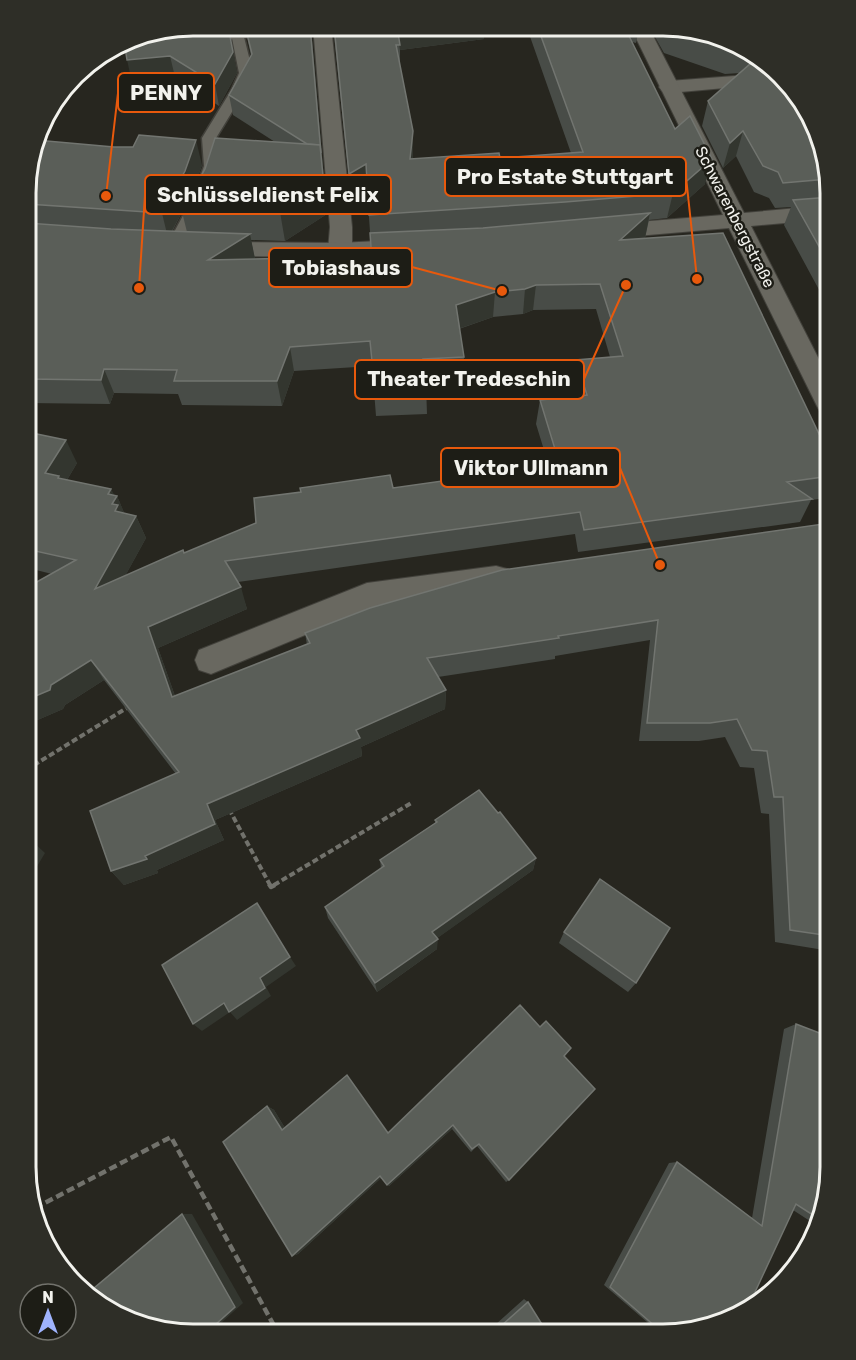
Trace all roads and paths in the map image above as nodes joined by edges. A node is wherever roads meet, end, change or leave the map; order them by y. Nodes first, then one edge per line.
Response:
1 (209, 36) edge
2 (238, 36) edge
3 (323, 36) edge
4 (644, 36) edge
5 (148, 43) edge
6 (771, 79) edge
7 (669, 87) junction
8 (820, 213) edge
9 (736, 220) junction
10 (585, 233) edge
11 (441, 244) edge
12 (162, 248) joint
13 (340, 250) junction
14 (820, 386) edge
15 (522, 574) edge
16 (211, 660) dead end
17 (136, 703) edge
18 (36, 764) edge
19 (413, 802) dead end
20 (228, 805) edge
21 (40, 1205) edge
22 (273, 1324) edge

1 - 5 street
2 - 12 lane
3 - 13 street
4 - 7 street, Schwarenbergstraße
6 - 7 street
7 - 9 street, Schwarenbergstraße
8 - 9 street
9 - 10 street
9 - 14 street, Schwarenbergstraße
11 - 13 street
12 - 13 street
15 - 16 street
17 - 18 path
19 - 20 path
21 - 22 path

